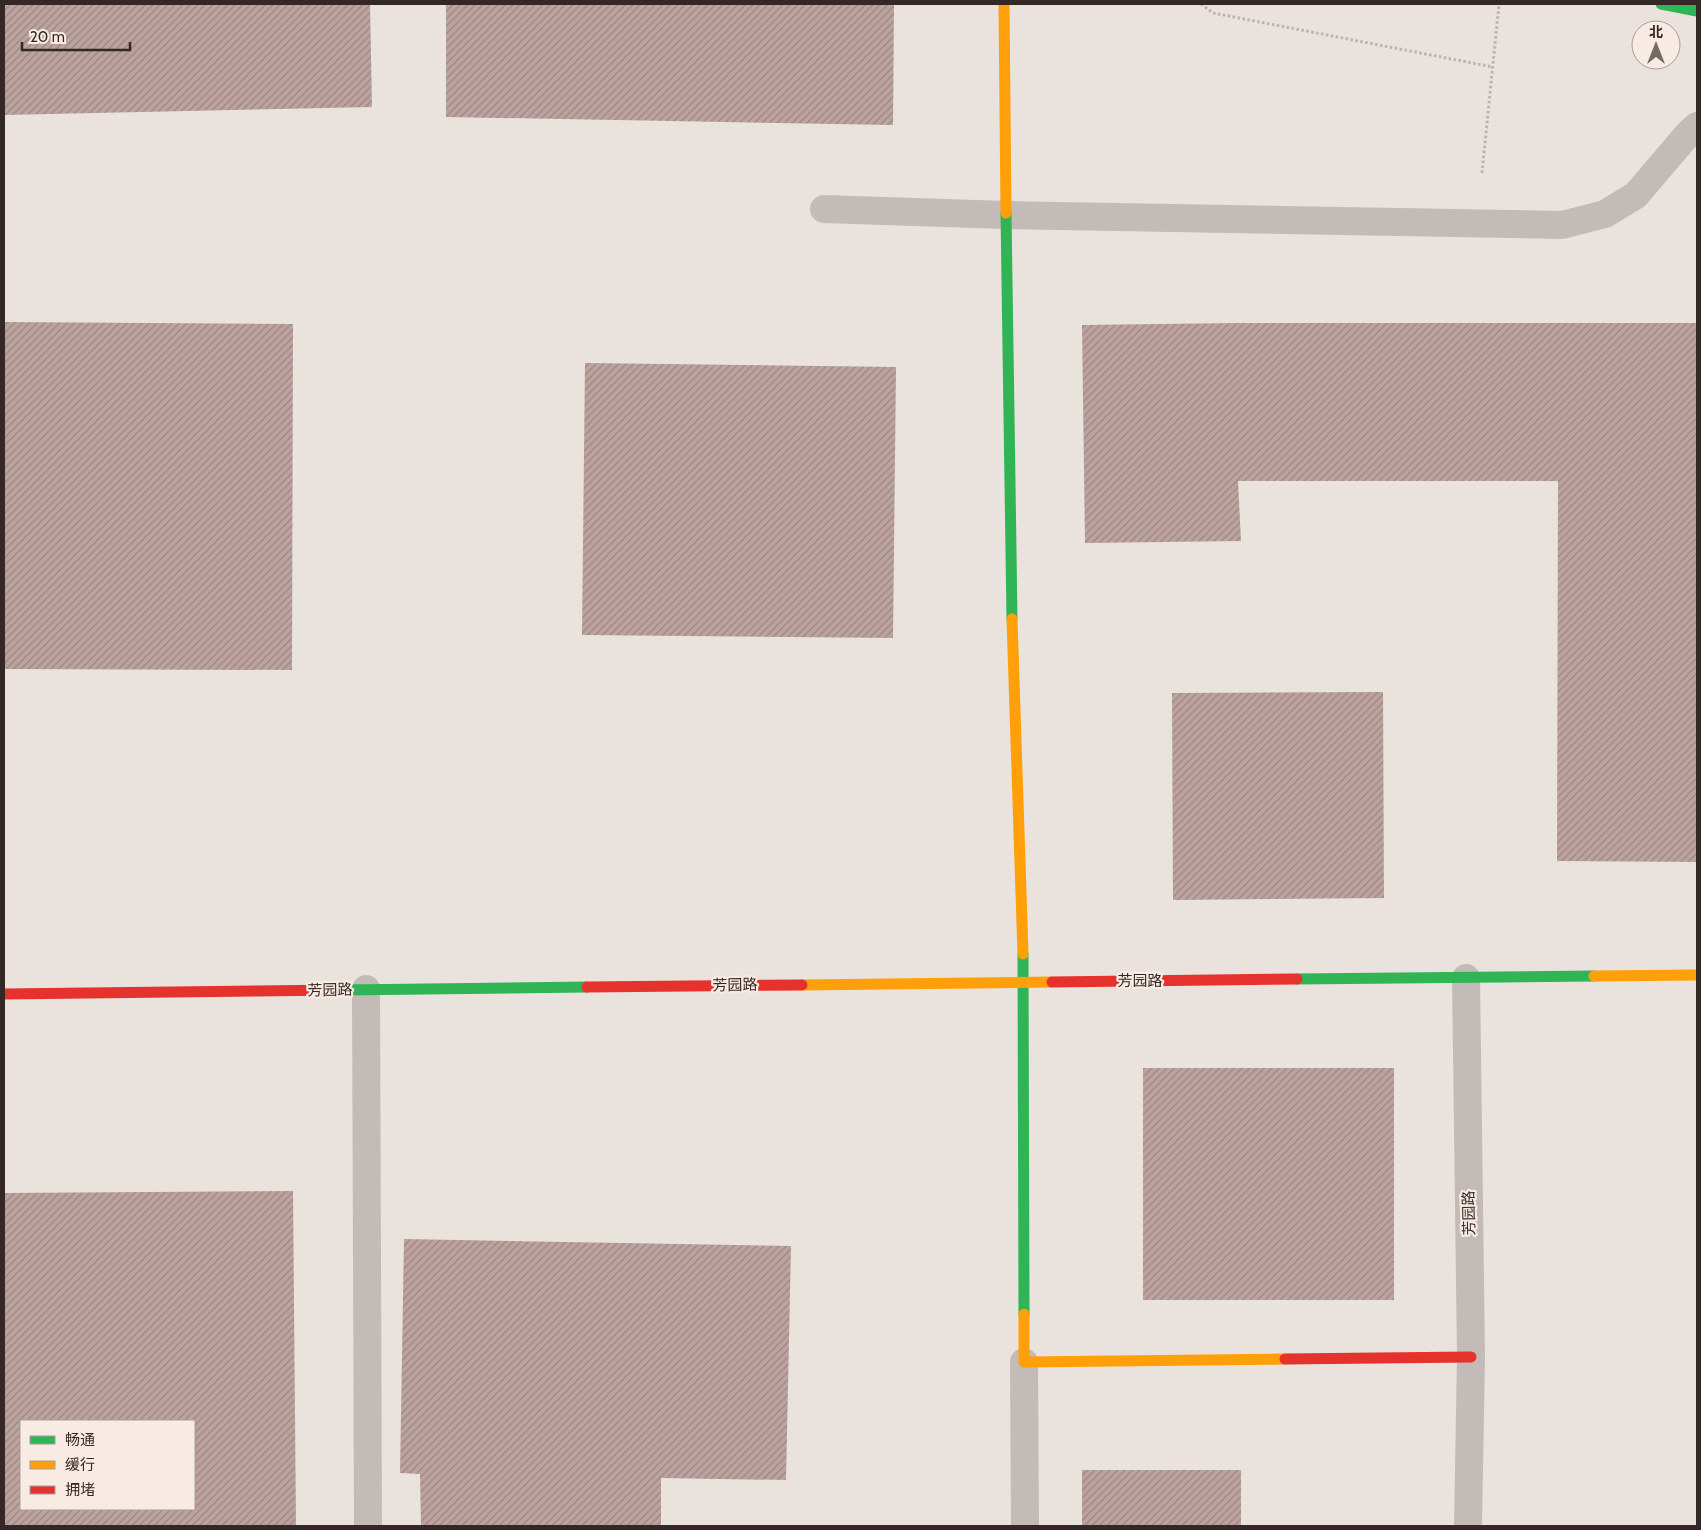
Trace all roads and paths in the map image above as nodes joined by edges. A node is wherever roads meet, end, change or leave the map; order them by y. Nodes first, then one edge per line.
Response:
1 (1004, 4) edge
2 (1201, 4) edge
3 (1499, 4) edge
4 (1661, 4) edge
5 (1697, 11) edge
6 (1493, 67) junction
7 (1697, 126) edge
8 (1482, 173) dead end
9 (824, 209) dead end
10 (1006, 215) junction
11 (1697, 975) edge
12 (1466, 978) junction
13 (1024, 982) junction
14 (366, 989) junction
15 (4, 994) edge
16 (1471, 1357) junction
17 (1024, 1362) junction
18 (368, 1526) edge
19 (1026, 1526) edge
20 (1468, 1526) edge

1 - 10 street
2 - 6 path
3 - 6 path
4 - 5 street
6 - 8 path
7 - 10 street
9 - 10 street
10 - 13 street
11 - 12 street, 芳园路
12 - 13 street, 芳园路
12 - 16 street, 芳园路
13 - 14 street, 芳园路
13 - 17 street
14 - 15 street, 芳园路
14 - 18 street
16 - 17 street
16 - 20 street, 芳园路
17 - 19 street

